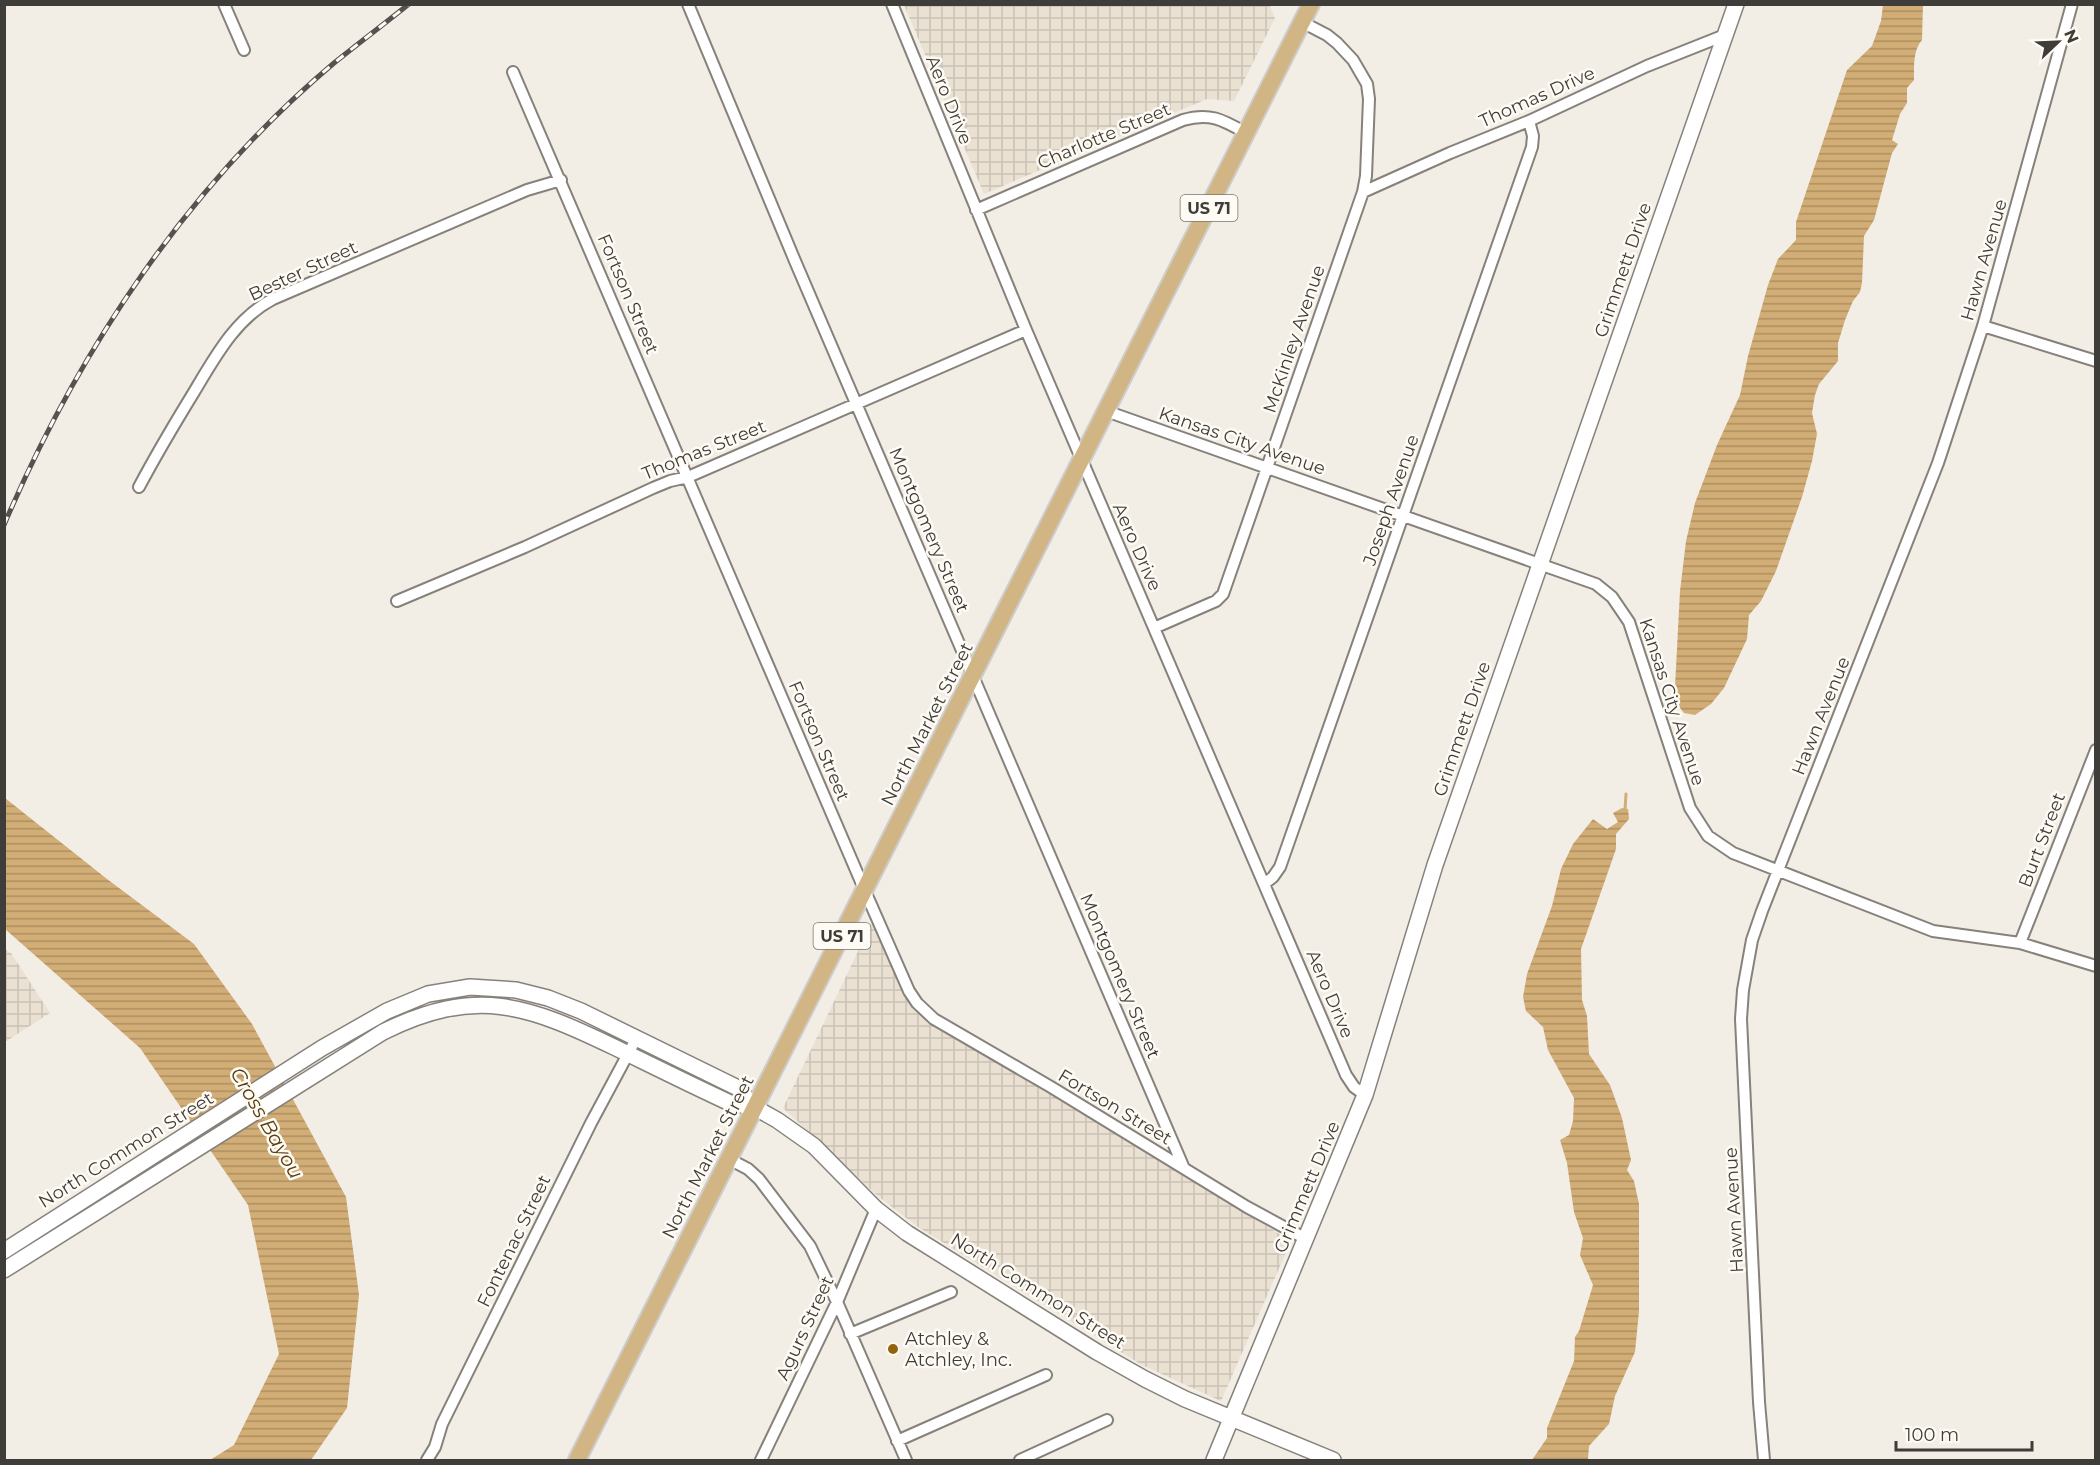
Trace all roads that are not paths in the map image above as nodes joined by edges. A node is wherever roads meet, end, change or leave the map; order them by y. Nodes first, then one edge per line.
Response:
1 (224, 4) edge
2 (688, 4) edge
3 (892, 4) edge
4 (1311, 4) edge
5 (1736, 4) edge
6 (2072, 4) edge
7 (1302, 22) junction
8 (1725, 35) junction
9 (244, 50) dead end
10 (513, 72) dead end
11 (1529, 121) junction
12 (1246, 133) junction
13 (561, 180) junction
14 (1363, 192) junction
15 (976, 210) junction
16 (1983, 326) junction
17 (1026, 330) junction
18 (2096, 361) edge
19 (856, 404) junction
20 (1106, 411) junction
21 (1082, 462) junction
22 (1268, 468) junction
23 (688, 477) junction
24 (139, 487) dead end
25 (1403, 515) junction
26 (1540, 563) junction
27 (397, 601) dead end
28 (1154, 628) junction
29 (973, 675) junction
30 (2096, 750) edge
31 (1777, 871) junction
32 (1264, 884) junction
33 (866, 891) junction
34 (2020, 943) junction
35 (2096, 966) edge
36 (636, 1039) junction
37 (628, 1054) junction
38 (1365, 1095) junction
39 (754, 1107) junction
40 (729, 1159) junction
41 (1183, 1166) junction
42 (876, 1209) junction
43 (1306, 1239) junction
44 (4, 1251) edge
45 (4, 1270) edge
46 (951, 1292) dead end
47 (837, 1302) junction
48 (850, 1334) junction
49 (1046, 1375) dead end
50 (1231, 1418) junction
51 (1107, 1420) dead end
52 (897, 1441) junction
53 (435, 1447) junction
54 (427, 1461) edge
55 (434, 1461) edge
56 (577, 1461) edge
57 (761, 1461) edge
58 (906, 1461) edge
59 (1020, 1461) edge
60 (1214, 1461) edge
61 (1333, 1461) edge
62 (1764, 1461) edge

1 - 9 street
2 - 19 street, Montgomery Street
3 - 15 street, Aero Drive
4 - 7 main road, North Market Street / US 71
5 - 8 main road, Grimmett Drive
6 - 16 street, Hawn Avenue
7 - 12 main road, North Market Street / US 71
7 - 14 street, McKinley Avenue
8 - 11 street, Thomas Drive
8 - 26 main road, Grimmett Drive
10 - 13 street, Fortson Street
11 - 14 street, Thomas Drive
11 - 25 street, Joseph Avenue
12 - 15 street, Charlotte Street
12 - 20 main road, North Market Street / US 71
13 - 23 street, Fortson Street
13 - 24 street, Bester Street
14 - 22 street, McKinley Avenue
15 - 17 street, Aero Drive
16 - 18 street
16 - 31 street, Hawn Avenue
17 - 19 street, Thomas Street
17 - 21 street, Aero Drive
19 - 23 street, Thomas Street
19 - 29 street, Montgomery Street
20 - 21 main road, North Market Street / US 71
20 - 22 street, Kansas City Avenue
21 - 28 street, Aero Drive
21 - 29 main road, North Market Street / US 71
22 - 25 street, Kansas City Avenue
22 - 28 street, McKinley Avenue
23 - 27 street, Thomas Street
23 - 33 street, Fortson Street
25 - 26 street, Kansas City Avenue
25 - 32 street, Joseph Avenue
26 - 31 street, Kansas City Avenue
26 - 38 main road, Grimmett Drive
28 - 32 street, Aero Drive
29 - 33 main road, North Market Street / US 71
29 - 41 street, Montgomery Street
30 - 34 street, Burt Street
31 - 34 street, Kansas City Avenue
31 - 62 street, Hawn Avenue
32 - 38 street, Aero Drive
33 - 39 main road, North Market Street / US 71
33 - 41 street, Fortson Street
34 - 35 street, Kansas City Avenue
36 - 37 street, Fontenac Street
36 - 39 main road, North Common Street
36 - 44 main road, North Common Street
37 - 39 main road, North Common Street
37 - 45 main road, North Common Street
37 - 53 street, Fontenac Street
38 - 43 main road, Grimmett Drive
39 - 40 main road, North Market Street / US 71
39 - 42 main road, North Common Street
40 - 47 street
40 - 56 main road, North Market Street / US 71
41 - 43 street, Fortson Street
42 - 47 street, Agurs Street
42 - 50 main road, North Common Street
43 - 50 main road, Grimmett Drive
46 - 48 street
47 - 48 street
47 - 57 street, Agurs Street
48 - 52 street
49 - 52 street
50 - 60 main road, Grimmett Drive
50 - 61 main road, North Common Street
51 - 59 street
52 - 58 street
53 - 54 street, Fontenac Street
53 - 55 street

